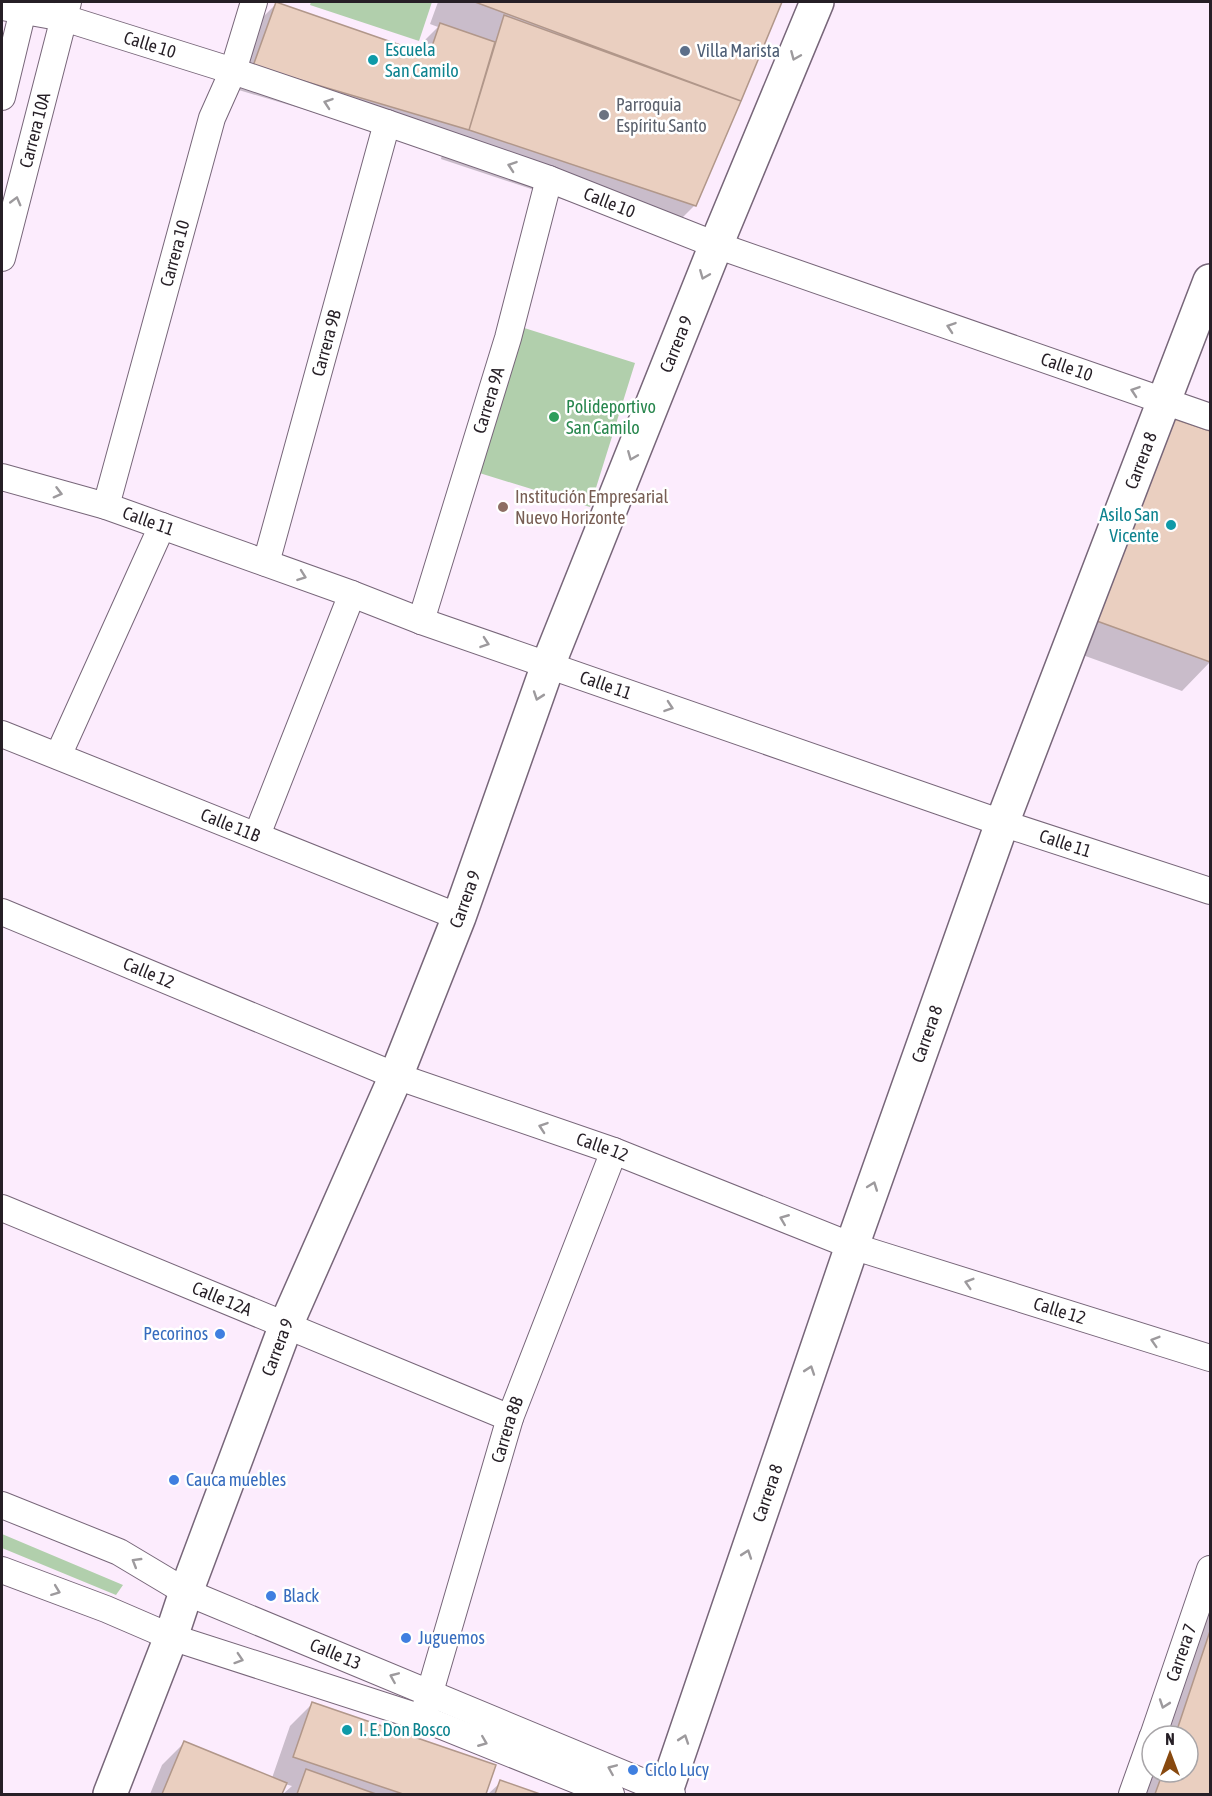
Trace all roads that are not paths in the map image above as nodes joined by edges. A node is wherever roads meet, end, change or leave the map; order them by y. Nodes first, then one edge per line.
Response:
1 (254, 2) edge
2 (817, 2) edge
3 (16, 7) edge
4 (66, 10) edge
5 (233, 71) junction
6 (2, 97) edge
7 (387, 123) junction
8 (549, 179) junction
9 (716, 245) junction
10 (2, 258) edge
11 (1210, 281) edge
12 (1165, 402) junction
13 (1210, 417) edge
14 (2, 477) edge
15 (106, 506) junction
16 (162, 526) junction
17 (266, 563) junction
18 (352, 594) junction
19 (421, 621) junction
20 (548, 665) junction
21 (2, 734) edge
22 (58, 756) junction
23 (1002, 823) junction
24 (257, 836) junction
25 (1210, 891) edge
26 (2, 912) edge
27 (459, 917) junction
28 (396, 1076) junction
29 (614, 1151) junction
30 (2, 1208) edge
31 (852, 1246) junction
32 (286, 1325) junction
33 (1210, 1358) edge
34 (510, 1418) junction
35 (2, 1505) edge
36 (1210, 1569) edge
37 (2, 1570) edge
38 (186, 1592) junction
39 (171, 1637) junction
40 (430, 1693) junction
41 (422, 1718) junction
42 (1156, 1724) edge
43 (1140, 1771) edge
44 (668, 1793) edge
45 (110, 1794) edge
46 (611, 1794) edge
47 (1132, 1794) edge

1 - 5 street, Carrera 10
2 -> 9 main road, Carrera 9
3 - 4 street, Calle 10
3 - 6 street
4 - 5 street, Calle 10
10 -> 4 street, Carrera 10A
7 -> 5 street, Calle 10
5 - 15 street, Carrera 10
8 -> 7 street, Calle 10
7 - 17 street, Carrera 9B
8 - 9 street, Calle 10
8 - 19 street, Carrera 9A
12 -> 9 street, Calle 10
9 -> 20 main road, Carrera 9
11 - 12 main road, Carrera 8
12 - 13 street, Calle 10
12 - 23 main road, Carrera 8
14 -> 15 street, Calle 11
15 - 16 street, Calle 11
16 - 17 street, Calle 11
16 - 22 street
17 -> 18 street, Calle 11
18 - 19 street, Calle 11
18 - 24 street
19 -> 20 street, Calle 11
20 -> 23 street, Calle 11
20 -> 27 main road, Carrera 9
21 - 22 street, Calle 11B
22 - 24 street, Calle 11B
23 - 25 street, Calle 11
31 -> 23 main road, Carrera 8
24 - 27 street, Calle 11B
26 - 28 street, Calle 12
27 - 28 main road, Carrera 9
29 -> 28 street, Calle 12
28 - 32 main road, Carrera 9
31 -> 29 street, Calle 12
29 - 34 street, Carrera 8B
30 - 32 street, Calle 12A
33 -> 31 street, Calle 12
44 -> 31 main road, Carrera 8
32 - 34 street, Calle 12A
32 - 38 main road, Carrera 9
34 - 40 street, Carrera 8B
38 -> 35 street, Calle 13
36 -> 42 street, Carrera 7
37 -> 39 street, Calle 13
38 - 39 main road, Carrera 9
40 -> 38 street, Calle 13
39 -> 41 street, Calle 13
39 - 45 main road, Carrera 9
40 - 41 street, Carrera 8B
44 -> 40 street, Calle 13
41 -> 46 street, Calle 13
43 - 47 street, Carrera 7

